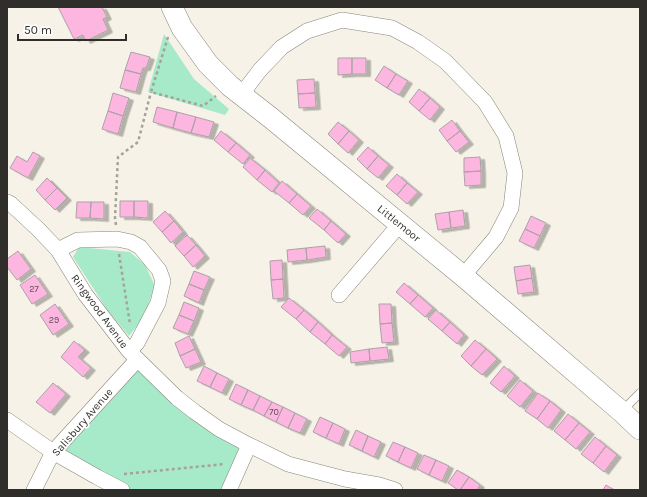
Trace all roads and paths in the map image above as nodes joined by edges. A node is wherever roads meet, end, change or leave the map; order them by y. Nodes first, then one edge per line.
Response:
1 (172, 7) edge
2 (182, 28) junction
3 (235, 90) junction
4 (152, 92) junction
5 (7, 202) edge
6 (400, 224) junction
7 (117, 239) junction
8 (58, 250) junction
9 (463, 276) junction
10 (339, 295) dead end
11 (135, 351) junction
12 (640, 393) edge
13 (622, 412) junction
14 (7, 420) edge
15 (640, 429) edge
16 (249, 445) junction
17 (53, 452) junction
18 (241, 462) junction
19 (97, 477) junction
20 (34, 490) edge
21 (122, 490) edge
22 (229, 490) edge
23 (395, 490) edge

1 - 2 main road, Littlemoor
2 - 3 main road, Littlemoor
2 - 4 path
3 - 4 path
3 - 6 main road, Littlemoor
3 - 9 street
4 - 7 path
5 - 8 street, Ringwood Avenue
6 - 9 main road, Littlemoor
6 - 10 street
7 - 8 street, Ringwood Avenue
7 - 11 path
7 - 11 street, Ringwood Avenue
8 - 11 street, Ringwood Avenue
9 - 13 main road, Littlemoor
11 - 16 street, Ringwood Avenue
11 - 17 street, Salisbury Avenue
12 - 13 lane
13 - 15 main road, Littlemoor
14 - 17 street
16 - 18 street
16 - 23 street, Ringwood Avenue
17 - 19 street
17 - 20 street, Salisbury Avenue
18 - 19 path
18 - 22 street
19 - 21 street

